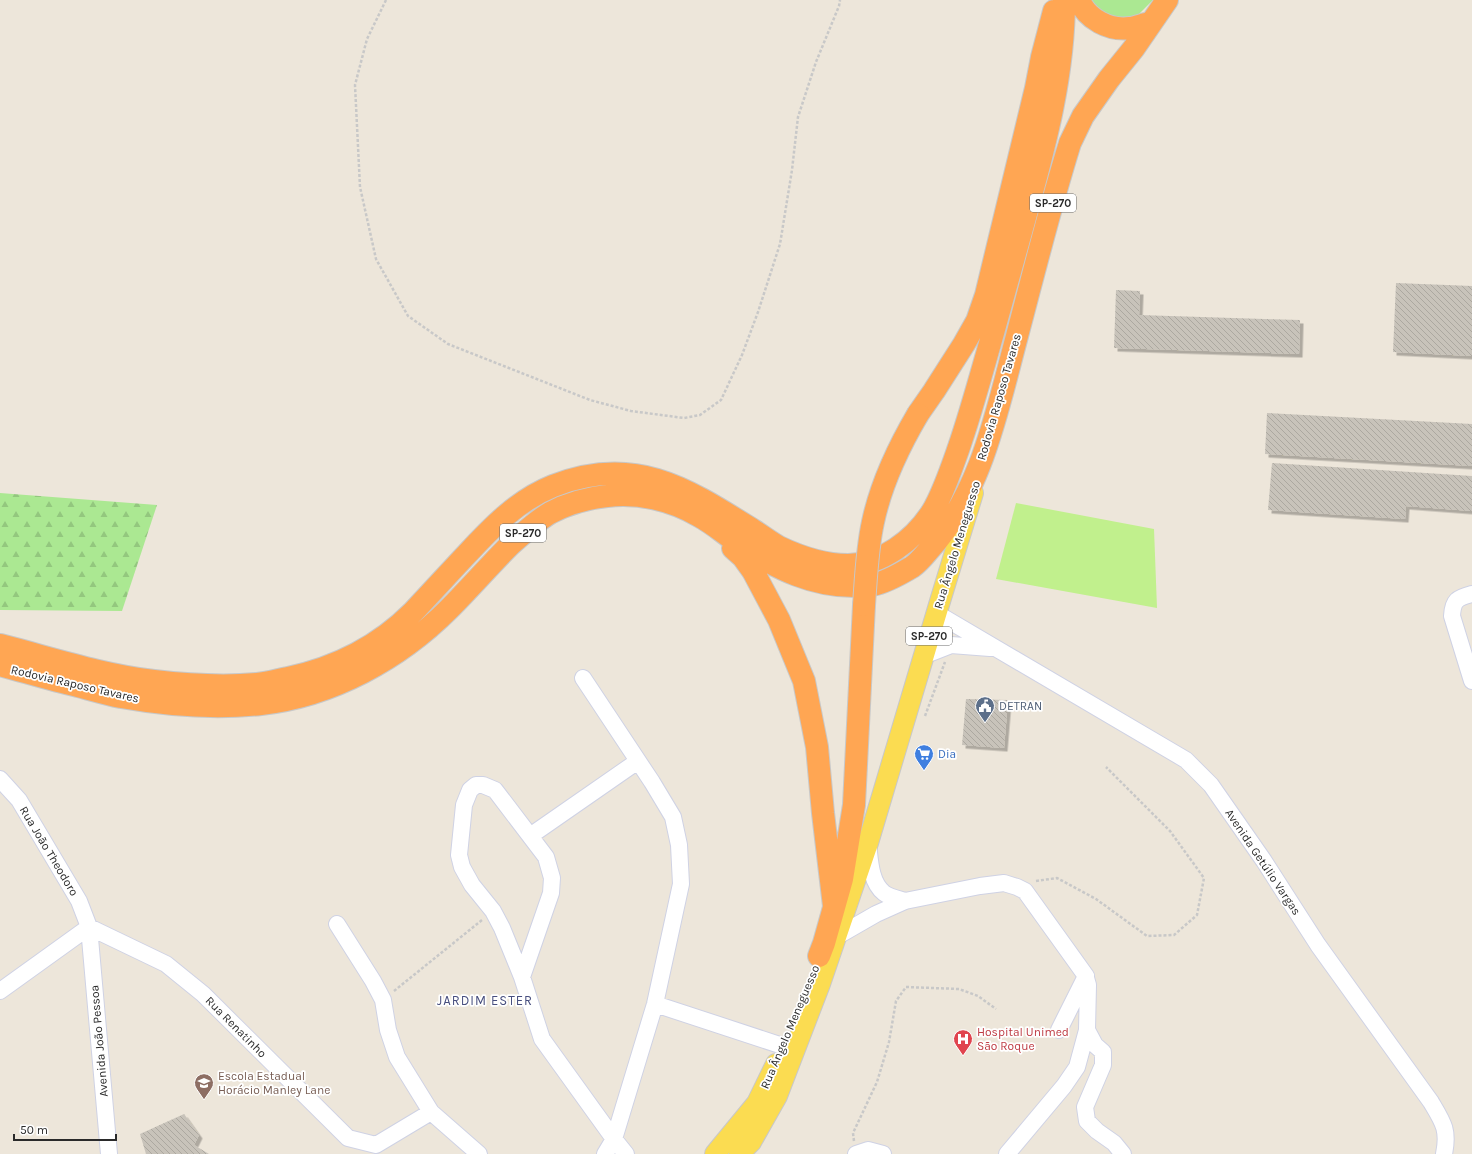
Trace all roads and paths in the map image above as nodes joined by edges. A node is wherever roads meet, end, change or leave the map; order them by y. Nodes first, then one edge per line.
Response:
1 (386, 0) edge
2 (840, 0) edge
3 (1058, 0) edge
4 (1064, 0) edge
5 (1079, 0) edge
6 (1167, 0) edge
7 (1151, 23) junction
8 (992, 430) junction
9 (717, 528) junction
10 (1472, 594) edge
11 (936, 614) junction
12 (0, 645) edge
13 (994, 648) junction
14 (923, 656) junction
15 (0, 665) edge
16 (583, 678) dead end
17 (1472, 681) edge
18 (638, 760) junction
19 (1106, 767) dead end
20 (0, 779) edge
21 (530, 836) junction
22 (868, 843) junction
23 (1012, 885) junction
24 (905, 901) junction
25 (834, 906) junction
26 (493, 912) junction
27 (337, 924) dead end
28 (89, 927) junction
29 (836, 937) junction
30 (819, 956) joint
31 (1086, 976) junction
32 (522, 977) junction
33 (0, 991) edge
34 (383, 1000) junction
35 (656, 1004) junction
36 (996, 1009) dead end
37 (1059, 1030) dead end
38 (1087, 1030) junction
39 (789, 1049) junction
40 (431, 1112) junction
41 (348, 1138) junction
42 (614, 1139) junction
43 (109, 1154) edge
44 (363, 1154) edge
45 (479, 1154) edge
46 (605, 1154) edge
47 (626, 1154) edge
48 (715, 1154) edge
49 (739, 1154) edge
50 (857, 1154) edge
51 (883, 1154) edge
52 (1007, 1154) edge
53 (1123, 1154) edge
54 (1444, 1154) edge

1 - 2 path
3 - 25 highway, bridge
4 - 12 highway, Rodovia Raposo Tavares / SP-270
5 - 7 highway
6 - 7 highway, Rodovia Raposo Tavares / SP-270
7 - 8 highway, Rodovia Raposo Tavares / SP-270
8 - 9 highway, Rodovia Raposo Tavares / SP-270
8 - 11 main road, Rua Ângelo Meneguesso / SP-270
9 - 15 highway, Rodovia Raposo Tavares / SP-270
9 - 25 highway
10 - 17 street
11 - 13 street, Avenida Getúlio Vargas
11 - 14 main road, Rua Ângelo Meneguesso / SP-270
13 - 14 street, Avenida Getúlio Vargas
13 - 54 street, Avenida Getúlio Vargas
14 - 22 main road, Rua Ângelo Meneguesso / SP-270
16 - 18 street
18 - 21 street
18 - 35 street
19 - 23 path
20 - 28 street, Rua João Theodoro
21 - 26 street
21 - 32 street
22 - 24 street
22 - 29 main road, Rua Ângelo Meneguesso
23 - 24 street
23 - 31 street
24 - 29 street
25 - 30 highway
26 - 32 street
26 - 34 path
27 - 34 street
28 - 33 street
28 - 41 street, Rua Renatinho
28 - 43 street, Avenida João Pessoa
29 - 39 main road, Rua Ângelo Meneguesso
30 - 39 main road, Rua Ângelo Meneguesso
31 - 37 street
31 - 38 street
32 - 42 street
34 - 40 street
35 - 39 street
35 - 42 street
36 - 50 path
38 - 52 street
38 - 53 street
39 - 48 main road, Rua Ângelo Meneguesso
39 - 49 main road, Rua Ângelo Meneguesso
40 - 41 street
40 - 45 street
41 - 44 street, Rua Renatinho
42 - 46 street
42 - 47 street
50 - 51 street

